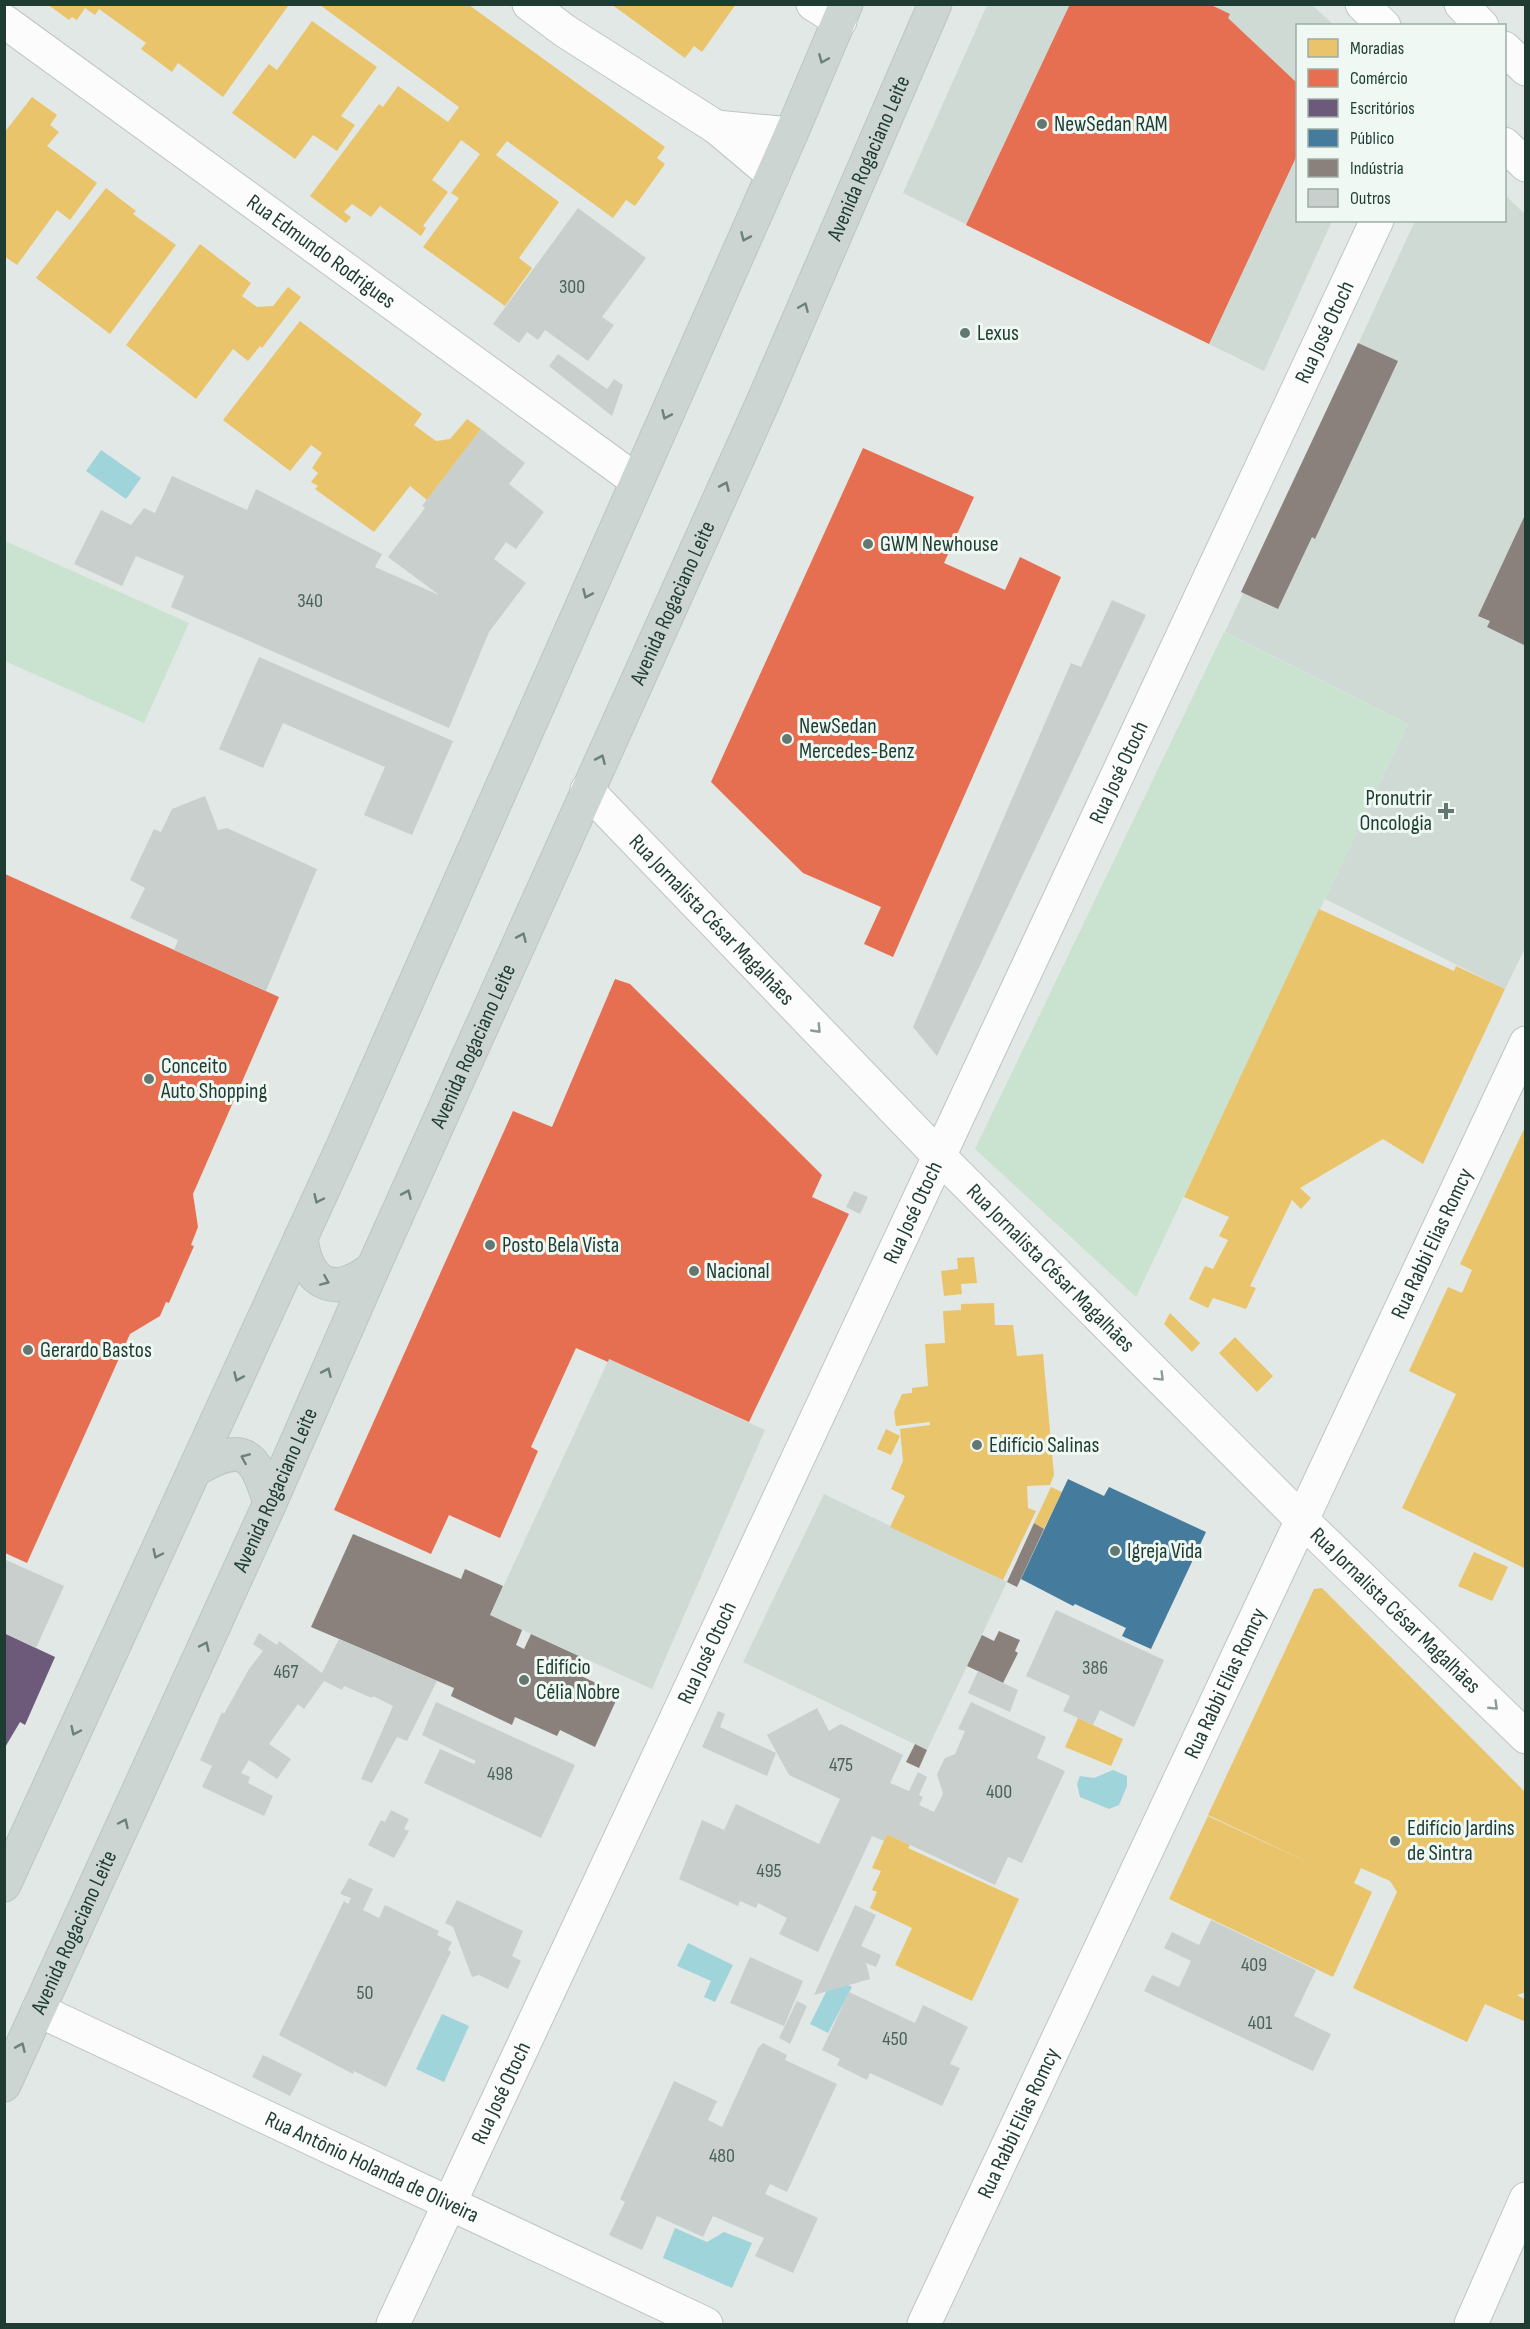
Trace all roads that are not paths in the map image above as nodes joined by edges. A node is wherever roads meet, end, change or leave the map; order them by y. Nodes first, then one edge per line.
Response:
1 (529, 4) edge
2 (935, 4) edge
3 (1362, 4) edge
4 (1461, 4) edge
5 (833, 10) edge
6 (4, 21) edge
7 (1382, 24) edge
8 (1480, 24) edge
9 (1506, 50) edge
10 (1526, 69) edge
11 (716, 128) junction
12 (791, 134) junction
13 (1506, 146) edge
14 (1526, 165) edge
15 (773, 174) junction
16 (1376, 222) edge
17 (637, 481) junction
18 (587, 790) junction
19 (1526, 1043) edge
20 (939, 1156) junction
21 (301, 1237) junction
22 (373, 1268) junction
23 (195, 1470) junction
24 (270, 1503) junction
25 (1303, 1521) junction
26 (1526, 1737) edge
27 (4, 1885) edge
28 (38, 2010) junction
29 (4, 2085) edge
30 (1526, 2199) edge
31 (448, 2203) junction
32 (393, 2325) edge
33 (706, 2325) edge
34 (924, 2325) edge
35 (1470, 2325) edge

1 - 11 street
18 -> 2 main road, Avenida Rogaciano Leite
3 - 7 street
4 - 8 street
5 -> 12 main road
6 - 17 street, Rua Edmundo Rodrigues
9 - 10 street
11 - 12 street
11 - 15 street
12 - 15 main road
13 - 14 street
15 -> 17 main road
16 - 20 street, Rua José Otoch
17 -> 21 main road
18 -> 20 street, Rua Jornalista César Magalhães
22 -> 18 main road, Avenida Rogaciano Leite
19 - 25 street, Rua Rabbi Elias Romcy
20 -> 25 street, Rua Jornalista César Magalhães
20 - 31 street, Rua José Otoch
21 -> 22 main road
21 -> 23 main road
24 -> 22 main road, Avenida Rogaciano Leite
24 -> 23 main road
23 -> 27 main road
28 -> 24 main road, Avenida Rogaciano Leite
25 -> 26 street, Rua Jornalista César Magalhães
25 - 34 street, Rua Rabbi Elias Romcy
29 -> 28 main road, Avenida Rogaciano Leite
28 - 31 street, Rua Antônio Holanda de Oliveira
30 - 35 street
31 - 32 street, Rua José Otoch
31 - 33 street, Rua Antônio Holanda de Oliveira

